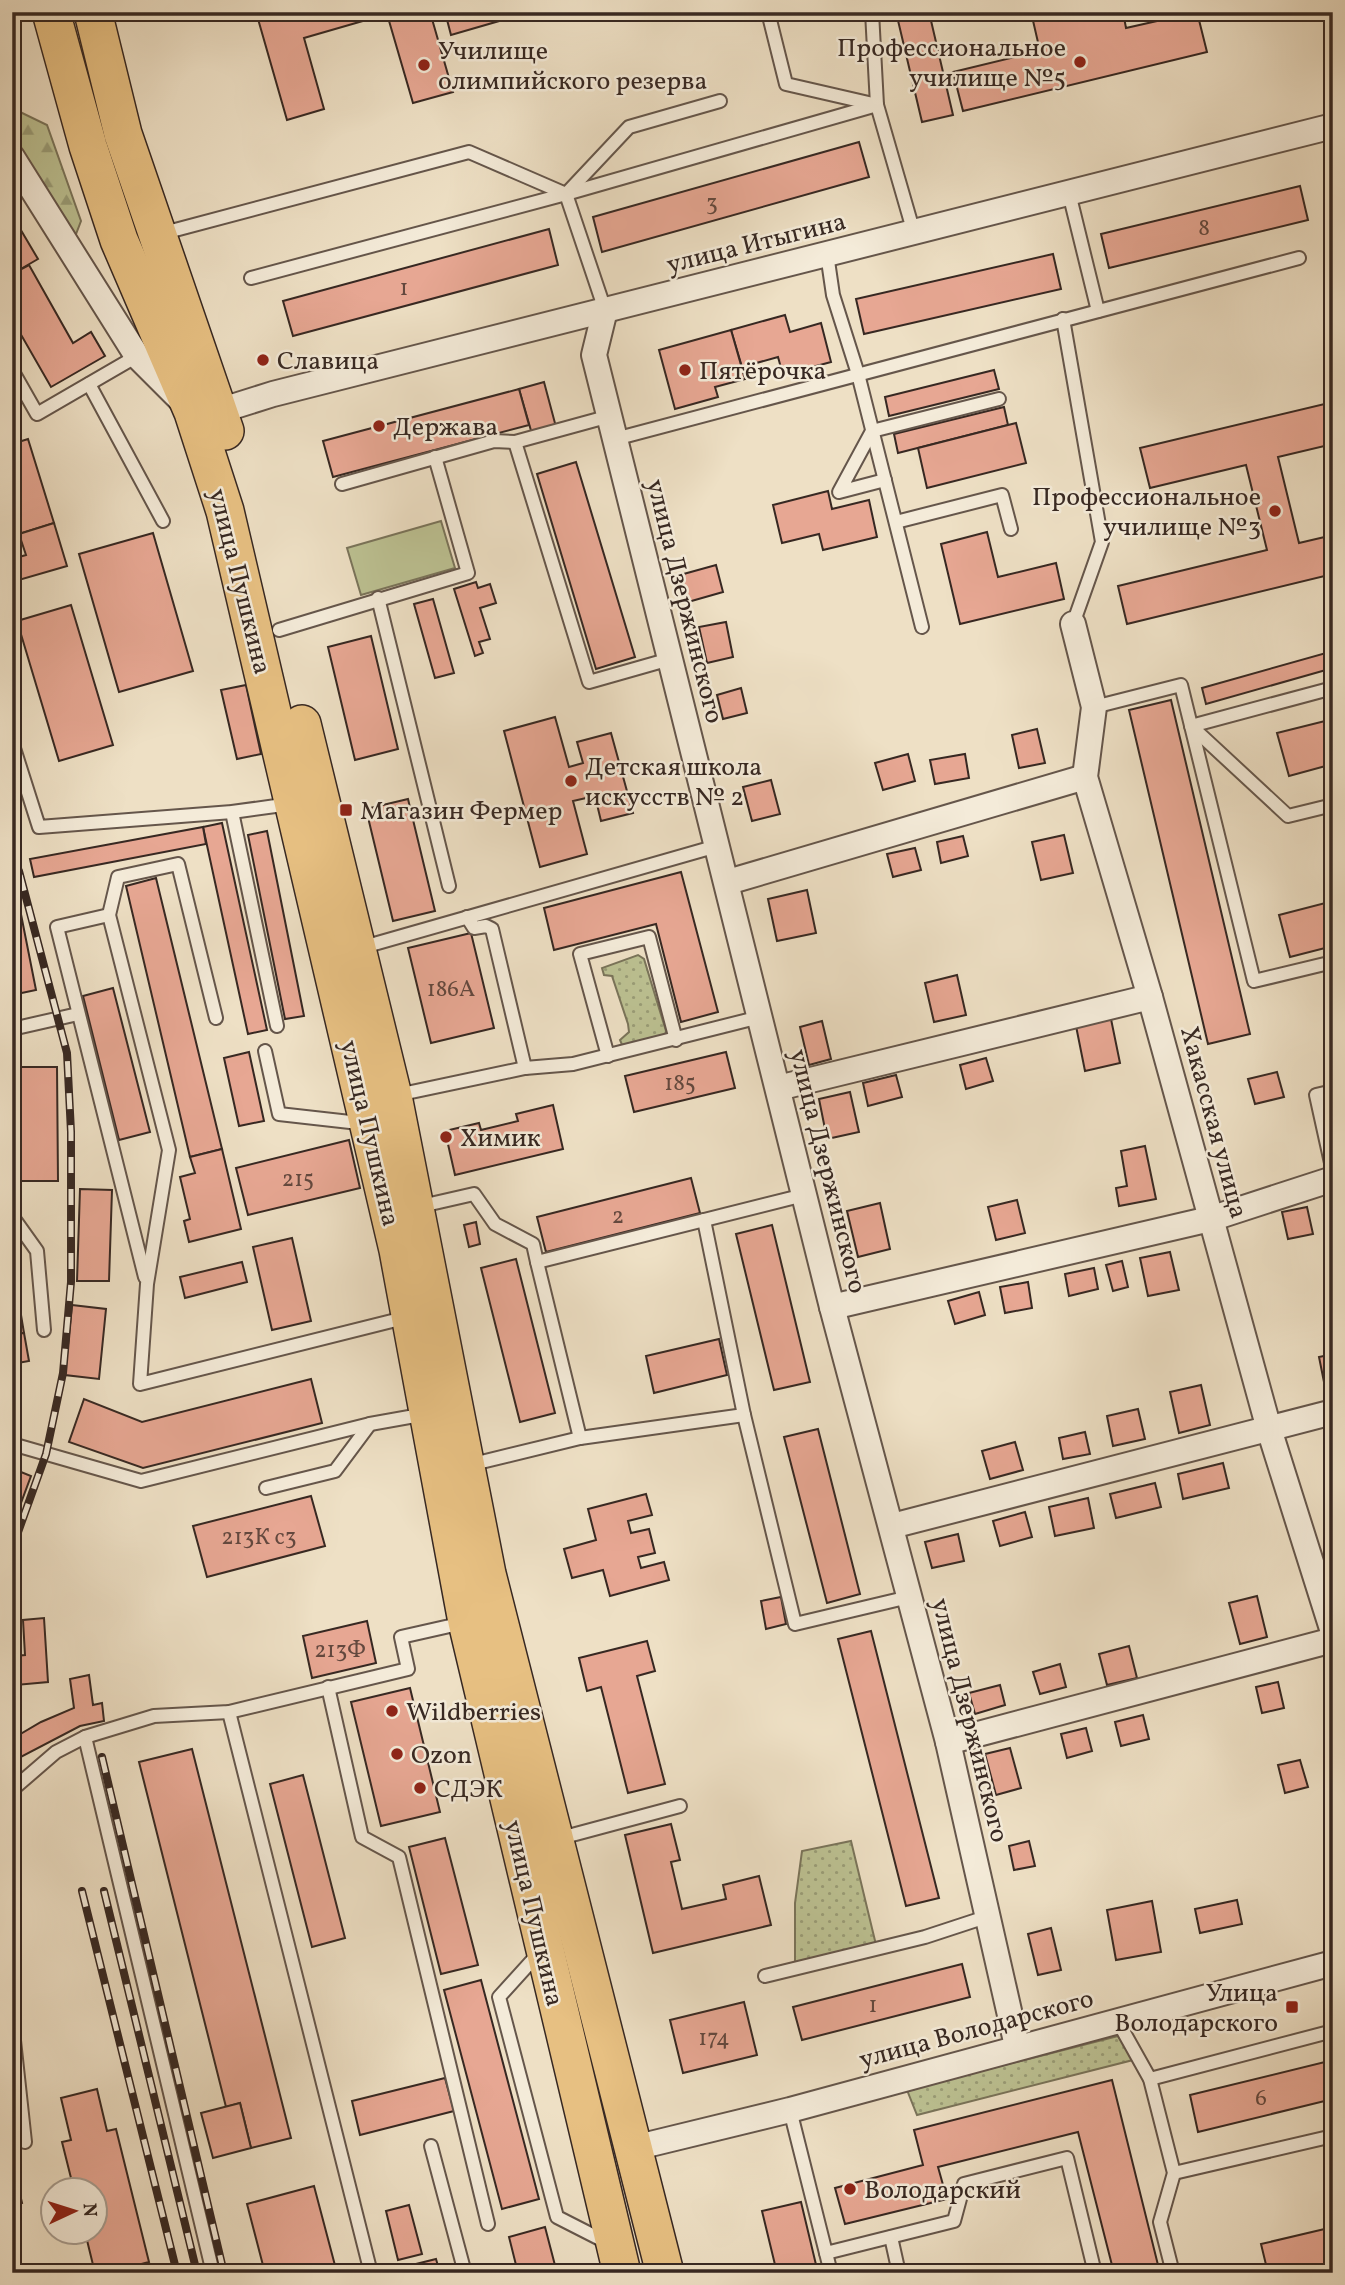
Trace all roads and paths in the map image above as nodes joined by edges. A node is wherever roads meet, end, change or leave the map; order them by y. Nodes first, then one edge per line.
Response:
1 (51, 12) edge
2 (93, 12) edge
3 (768, 12) edge
4 (872, 12) edge
5 (720, 101) dead end
6 (877, 105) junction
7 (1333, 126) edge
8 (12, 157) edge
9 (1069, 193) junction
10 (566, 194) junction
11 (914, 233) junction
12 (155, 235) junction
13 (827, 254) junction
14 (1299, 258) dead end
15 (251, 278) dead end
16 (606, 310) junction
17 (1098, 311) junction
18 (1063, 319) junction
19 (137, 356) junction
20 (12, 370) edge
21 (858, 374) junction
22 (89, 384) junction
23 (999, 399) dead end
24 (206, 411) junction
25 (613, 428) junction
26 (873, 431) junction
27 (515, 442) junction
28 (436, 457) junction
29 (885, 480) junction
30 (342, 484) dead end
31 (163, 521) dead end
32 (895, 522) junction
33 (1011, 529) dead end
34 (379, 598) junction
35 (1073, 624) joint
36 (922, 627) dead end
37 (279, 630) junction
38 (670, 659) junction
39 (1333, 688) edge
40 (1094, 707) junction
41 (1191, 726) junction
42 (12, 743) edge
43 (1085, 777) junction
44 (294, 803) junction
45 (1333, 805) edge
46 (232, 812) junction
47 (717, 846) junction
48 (728, 881) junction
49 (449, 886) dead end
50 (109, 915) junction
51 (467, 917) junction
52 (356, 949) junction
53 (1333, 962) edge
54 (1150, 997) junction
55 (78, 1014) junction
56 (760, 1017) junction
57 (216, 1018) dead end
58 (276, 1026) dead end
59 (12, 1029) edge
60 (676, 1040) junction
61 (265, 1051) dead end
62 (608, 1056) junction
63 (525, 1068) junction
64 (778, 1088) junction
65 (1333, 1091) edge
66 (381, 1106) junction
67 (1333, 1172) edge
68 (1333, 1179) edge
69 (804, 1195) junction
70 (417, 1207) junction
71 (12, 1216) edge
72 (1210, 1219) junction
73 (704, 1220) junction
74 (537, 1262) junction
75 (147, 1284) junction
76 (832, 1307) junction
77 (412, 1316) junction
78 (44, 1330) dead end
79 (441, 1411) junction
80 (1333, 1412) edge
81 (744, 1415) junction
82 (370, 1424) junction
83 (1269, 1429) junction
84 (580, 1438) junction
85 (12, 1444) edge
86 (465, 1466) junction
87 (266, 1488) dead end
88 (892, 1526) junction
89 (909, 1597) junction
90 (467, 1622) junction
91 (1333, 1632) edge
92 (1333, 1640) edge
93 (327, 1687) junction
94 (229, 1712) junction
95 (85, 1737) junction
96 (948, 1742) junction
97 (12, 1790) edge
98 (680, 1806) dead end
99 (554, 1840) junction
100 (989, 1916) junction
101 (543, 1948) junction
102 (1333, 1963) edge
103 (765, 1976) dead end
104 (1116, 2020) junction
105 (12, 2022) edge
106 (1333, 2031) edge
107 (1017, 2046) junction
108 (1150, 2079) junction
109 (790, 2110) junction
110 (1333, 2136) edge
111 (25, 2142) dead end
112 (431, 2146) dead end
113 (634, 2148) junction
114 (1174, 2173) junction
115 (488, 2224) dead end
116 (891, 2237) junction
117 (826, 2253) junction
118 (619, 2260) edge
119 (213, 2273) edge
120 (370, 2273) edge
121 (465, 2273) edge
122 (665, 2273) edge
123 (831, 2273) edge
124 (900, 2273) edge
125 (1095, 2273) edge
126 (1173, 2273) edge

1 - 24 main road, улица Пушкина
2 - 12 main road, улица Пушкина
3 - 6 lane
4 - 6 lane
5 - 10 lane
6 - 10 lane
6 - 11 lane
7 - 9 street, улица Итыгина
8 - 19 street
9 - 11 street, улица Итыгина
9 - 17 lane
10 - 12 lane
10 - 15 lane
10 - 16 lane
11 - 13 street, улица Итыгина
12 - 24 main road, улица Пушкина
13 - 16 street, улица Итыгина
13 - 21 lane
14 - 17 lane
16 - 24 street, улица Итыгина
16 - 25 street, улица Дзержинского
17 - 18 lane
18 - 21 lane
18 - 35 lane
19 - 22 lane
19 - 24 street
20 - 22 lane
21 - 25 lane
21 - 26 lane
22 - 31 lane
23 - 26 lane
24 - 37 main road, улица Пушкина
24 - 44 main road, улица Пушкина
25 - 27 lane
25 - 38 street, улица Дзержинского
26 - 29 lane
26 - 29 lane
27 - 28 lane
27 - 38 lane
28 - 30 lane
28 - 34 lane
29 - 32 lane
32 - 33 lane
32 - 36 lane
34 - 37 lane
34 - 49 lane
35 - 40 street, Хакасская улица
37 - 52 main road, улица Пушкина
38 - 47 street, улица Дзержинского
39 - 41 lane
40 - 41 lane
40 - 43 street, Хакасская улица
41 - 45 lane
41 - 53 lane
42 - 46 lane
43 - 48 street
43 - 54 street, Хакасская улица
44 - 46 lane
44 - 66 main road, улица Пушкина
46 - 58 lane
47 - 48 street, улица Дзержинского
47 - 51 lane
48 - 56 street, улица Дзержинского
50 - 55 lane
50 - 57 lane
50 - 75 lane
51 - 52 lane
51 - 63 lane
52 - 66 main road, улица Пушкина
54 - 64 street
54 - 72 street, Хакасская улица
55 - 59 lane
55 - 75 lane
56 - 60 lane
56 - 64 street, улица Дзержинского
60 - 62 lane
60 - 62 lane
61 - 66 lane
62 - 63 lane
63 - 66 lane
64 - 69 street, улица Дзержинского
65 - 67 lane
66 - 70 main road, улица Пушкина
66 - 77 main road, улица Пушкина
68 - 72 street
69 - 73 lane
69 - 76 street, улица Дзержинского
70 - 74 lane
70 - 79 main road, улица Пушкина
71 - 78 lane
72 - 76 street
72 - 83 street, Хакасская улица
73 - 74 lane
73 - 81 lane
74 - 84 lane
75 - 77 lane
76 - 88 street, улица Дзержинского
77 - 79 main road, улица Пушкина
79 - 82 lane
79 - 86 main road, улица Пушкина
79 - 90 main road, улица Пушкина
80 - 83 street
81 - 84 lane
81 - 89 lane
82 - 85 lane
82 - 87 lane
83 - 88 street
83 - 91 street, Хакасская улица
84 - 86 lane
86 - 99 main road, улица Пушкина
88 - 89 street, улица Дзержинского
89 - 96 street, улица Дзержинского
90 - 93 lane
90 - 101 main road, улица Пушкина
92 - 96 street
93 - 94 lane
93 - 115 lane
94 - 95 lane
94 - 120 lane
95 - 97 lane
95 - 119 lane
96 - 100 street, улица Дзержинского
98 - 99 lane
99 - 113 main road, улица Пушкина
100 - 103 lane
100 - 107 street, улица Дзержинского
101 - 118 main road, улица Пушкина
101 - 118 lane
102 - 104 street, улица Володарского
104 - 107 street, улица Володарского
104 - 108 lane
105 - 111 lane
106 - 108 lane
107 - 109 street, улица Володарского
108 - 114 lane
109 - 113 street, улица Володарского
109 - 117 lane
110 - 114 lane
112 - 121 lane
113 - 122 main road, улица Пушкина
114 - 126 lane
116 - 117 lane
116 - 124 lane
116 - 125 lane
117 - 123 lane

